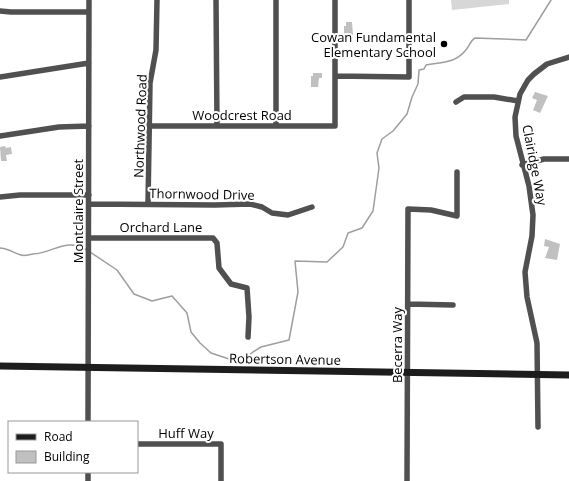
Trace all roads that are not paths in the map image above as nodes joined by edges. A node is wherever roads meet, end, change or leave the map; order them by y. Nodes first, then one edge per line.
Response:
1 (89, 0) edge
2 (157, 0) edge
3 (216, 0) edge
4 (276, 0) edge
5 (335, 0) edge
6 (409, 0) edge
7 (0, 11) edge
8 (89, 12) junction
9 (569, 57) edge
10 (89, 63) junction
11 (335, 76) junction
12 (0, 77) edge
13 (518, 101) junction
14 (456, 102) dead end
15 (89, 126) junction
16 (149, 126) junction
17 (217, 126) junction
18 (276, 126) junction
19 (0, 136) edge
20 (569, 159) edge
21 (522, 165) junction
22 (457, 172) dead end
23 (89, 195) junction
24 (0, 197) edge
25 (89, 204) junction
26 (148, 204) junction
27 (312, 207) dead end
28 (89, 238) junction
29 (408, 304) junction
30 (453, 305) dead end
31 (248, 337) dead end
32 (0, 366) edge
33 (88, 368) junction
34 (407, 373) junction
35 (538, 375) junction
36 (569, 375) edge
37 (88, 421) edge
38 (538, 427) dead end
39 (138, 444) edge
40 (221, 481) edge
41 (407, 481) edge

1 - 8 street, Montclaire Street
2 - 16 street, Northwood Road
3 - 17 street
4 - 18 street
5 - 11 street
6 - 11 street
7 - 8 street
8 - 10 street, Montclaire Street
9 - 13 street, Clairidge Way
10 - 12 street
10 - 15 street, Montclaire Street
11 - 18 street, Woodcrest Road
13 - 14 street
13 - 21 street, Clairidge Way
15 - 19 street
15 - 23 street, Montclaire Street
16 - 17 street, Woodcrest Road
16 - 26 street, Northwood Road
17 - 18 street, Woodcrest Road
20 - 21 street
21 - 35 street, Clairidge Way
22 - 29 street, Becerra Way
23 - 24 street
23 - 25 street, Montclaire Street
25 - 26 street, Thornwood Drive
25 - 28 street, Montclaire Street
26 - 27 street, Thornwood Drive
28 - 31 street, Orchard Lane
28 - 33 street, Montclaire Street
29 - 30 street
29 - 34 street, Becerra Way
32 - 33 street, Robertson Avenue
33 - 34 street, Robertson Avenue
33 - 37 street, Montclaire Street
34 - 35 street, Robertson Avenue
34 - 41 street, Becerra Way
35 - 36 street, Robertson Avenue
35 - 38 street, Clairidge Way
39 - 40 street, Huff Way

